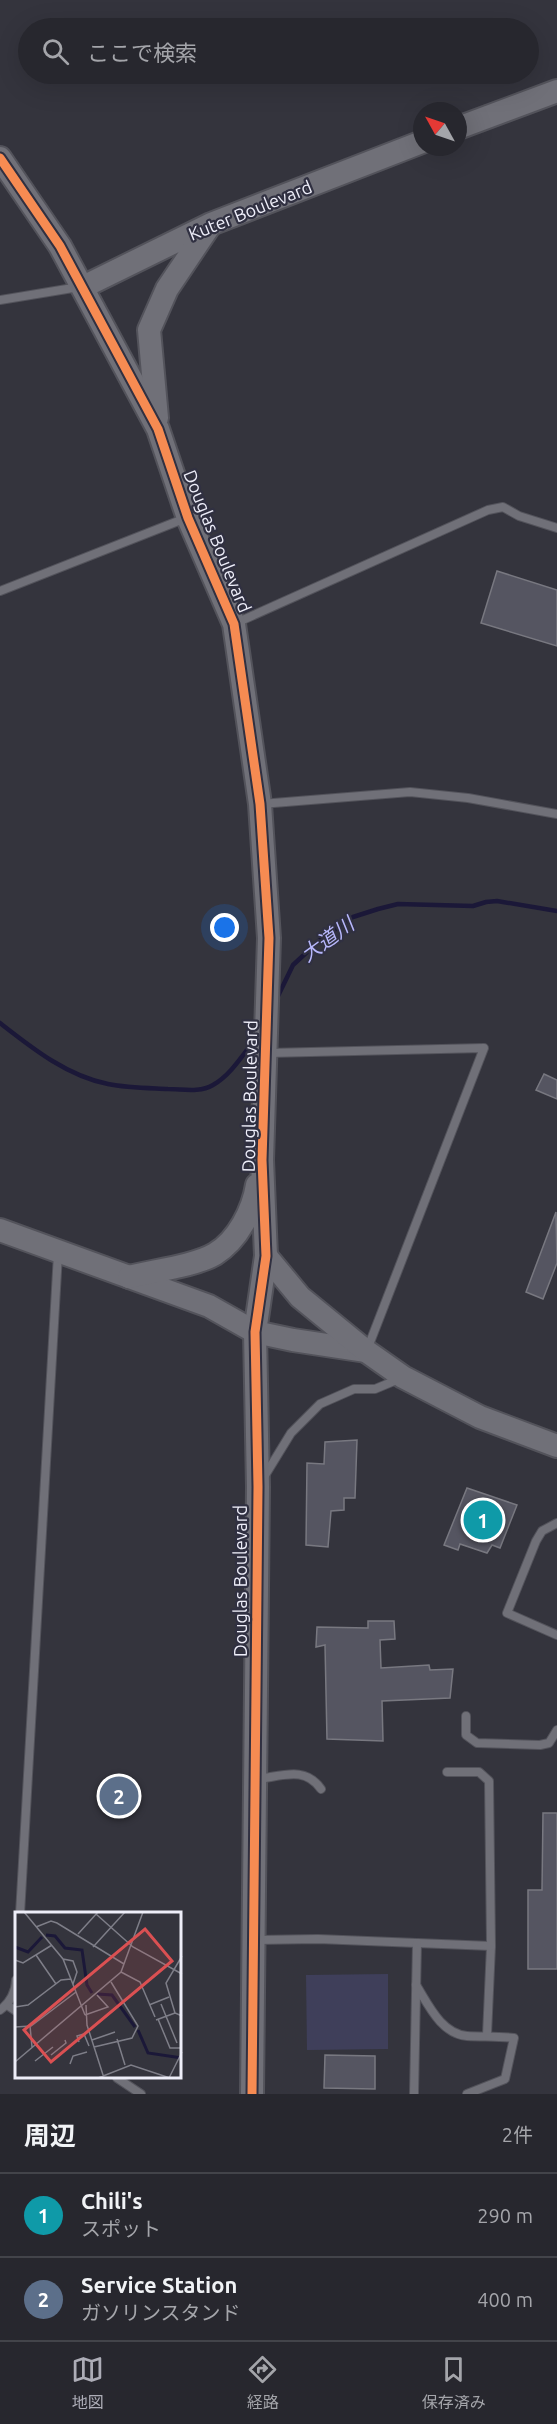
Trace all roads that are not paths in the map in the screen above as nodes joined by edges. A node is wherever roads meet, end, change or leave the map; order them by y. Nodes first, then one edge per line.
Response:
1 (557, 91) edge
2 (467, 125) edge
3 (413, 145) edge
4 (0, 158) edge
5 (211, 224) junction
6 (82, 287) junction
7 (0, 300) edge
8 (158, 429) junction
9 (188, 518) junction
10 (557, 528) edge
11 (0, 591) edge
12 (234, 624) junction
13 (260, 804) junction
14 (557, 814) edge
15 (267, 1053) junction
16 (262, 1160) junction
17 (0, 1230) edge
18 (58, 1251) junction
19 (266, 1256) junction
20 (129, 1277) junction
21 (255, 1332) junction
22 (366, 1351) junction
23 (403, 1377) junction
24 (557, 1446) edge
25 (258, 1487) junction
26 (557, 1523) edge
27 (557, 1635) edge
28 (466, 1716) dead end
29 (557, 1730) edge
30 (447, 1772) dead end
31 (255, 1779) junction
32 (321, 1790) dead end
33 (20, 1912) edge
34 (254, 1940) junction
35 (417, 1943) junction
36 (491, 1946) junction
37 (416, 1985) junction
38 (15, 1988) edge
39 (4, 2008) edge
40 (487, 2035) junction
41 (118, 2079) edge
42 (141, 2094) edge
43 (252, 2094) edge
44 (414, 2094) edge
45 (467, 2094) edge

1 - 2 street
3 - 5 street, Kuter Boulevard
4 - 6 street, Douglas Boulevard
5 - 6 street, Kuter Boulevard
5 - 8 street
6 - 7 lane
6 - 8 street, Douglas Boulevard
8 - 9 street, Douglas Boulevard
9 - 11 lane
9 - 12 street, Douglas Boulevard
10 - 12 lane
12 - 13 street, Douglas Boulevard
13 - 14 lane
13 - 15 street, Douglas Boulevard
15 - 16 street, Douglas Boulevard
15 - 22 lane
16 - 19 street, Douglas Boulevard
16 - 20 street
17 - 18 street
18 - 20 street
18 - 33 lane
19 - 21 street, Douglas Boulevard
19 - 22 street
20 - 21 street
21 - 22 street
21 - 25 street, Douglas Boulevard
22 - 23 street
23 - 24 street
23 - 25 lane
25 - 31 street, Douglas Boulevard
26 - 27 lane
28 - 29 lane
30 - 36 lane
31 - 32 lane
31 - 34 street, Douglas Boulevard
34 - 35 lane
34 - 43 street, Douglas Boulevard
35 - 36 lane
35 - 37 lane
36 - 40 lane
37 - 40 lane
37 - 44 lane
38 - 39 lane
40 - 45 lane
41 - 42 lane

